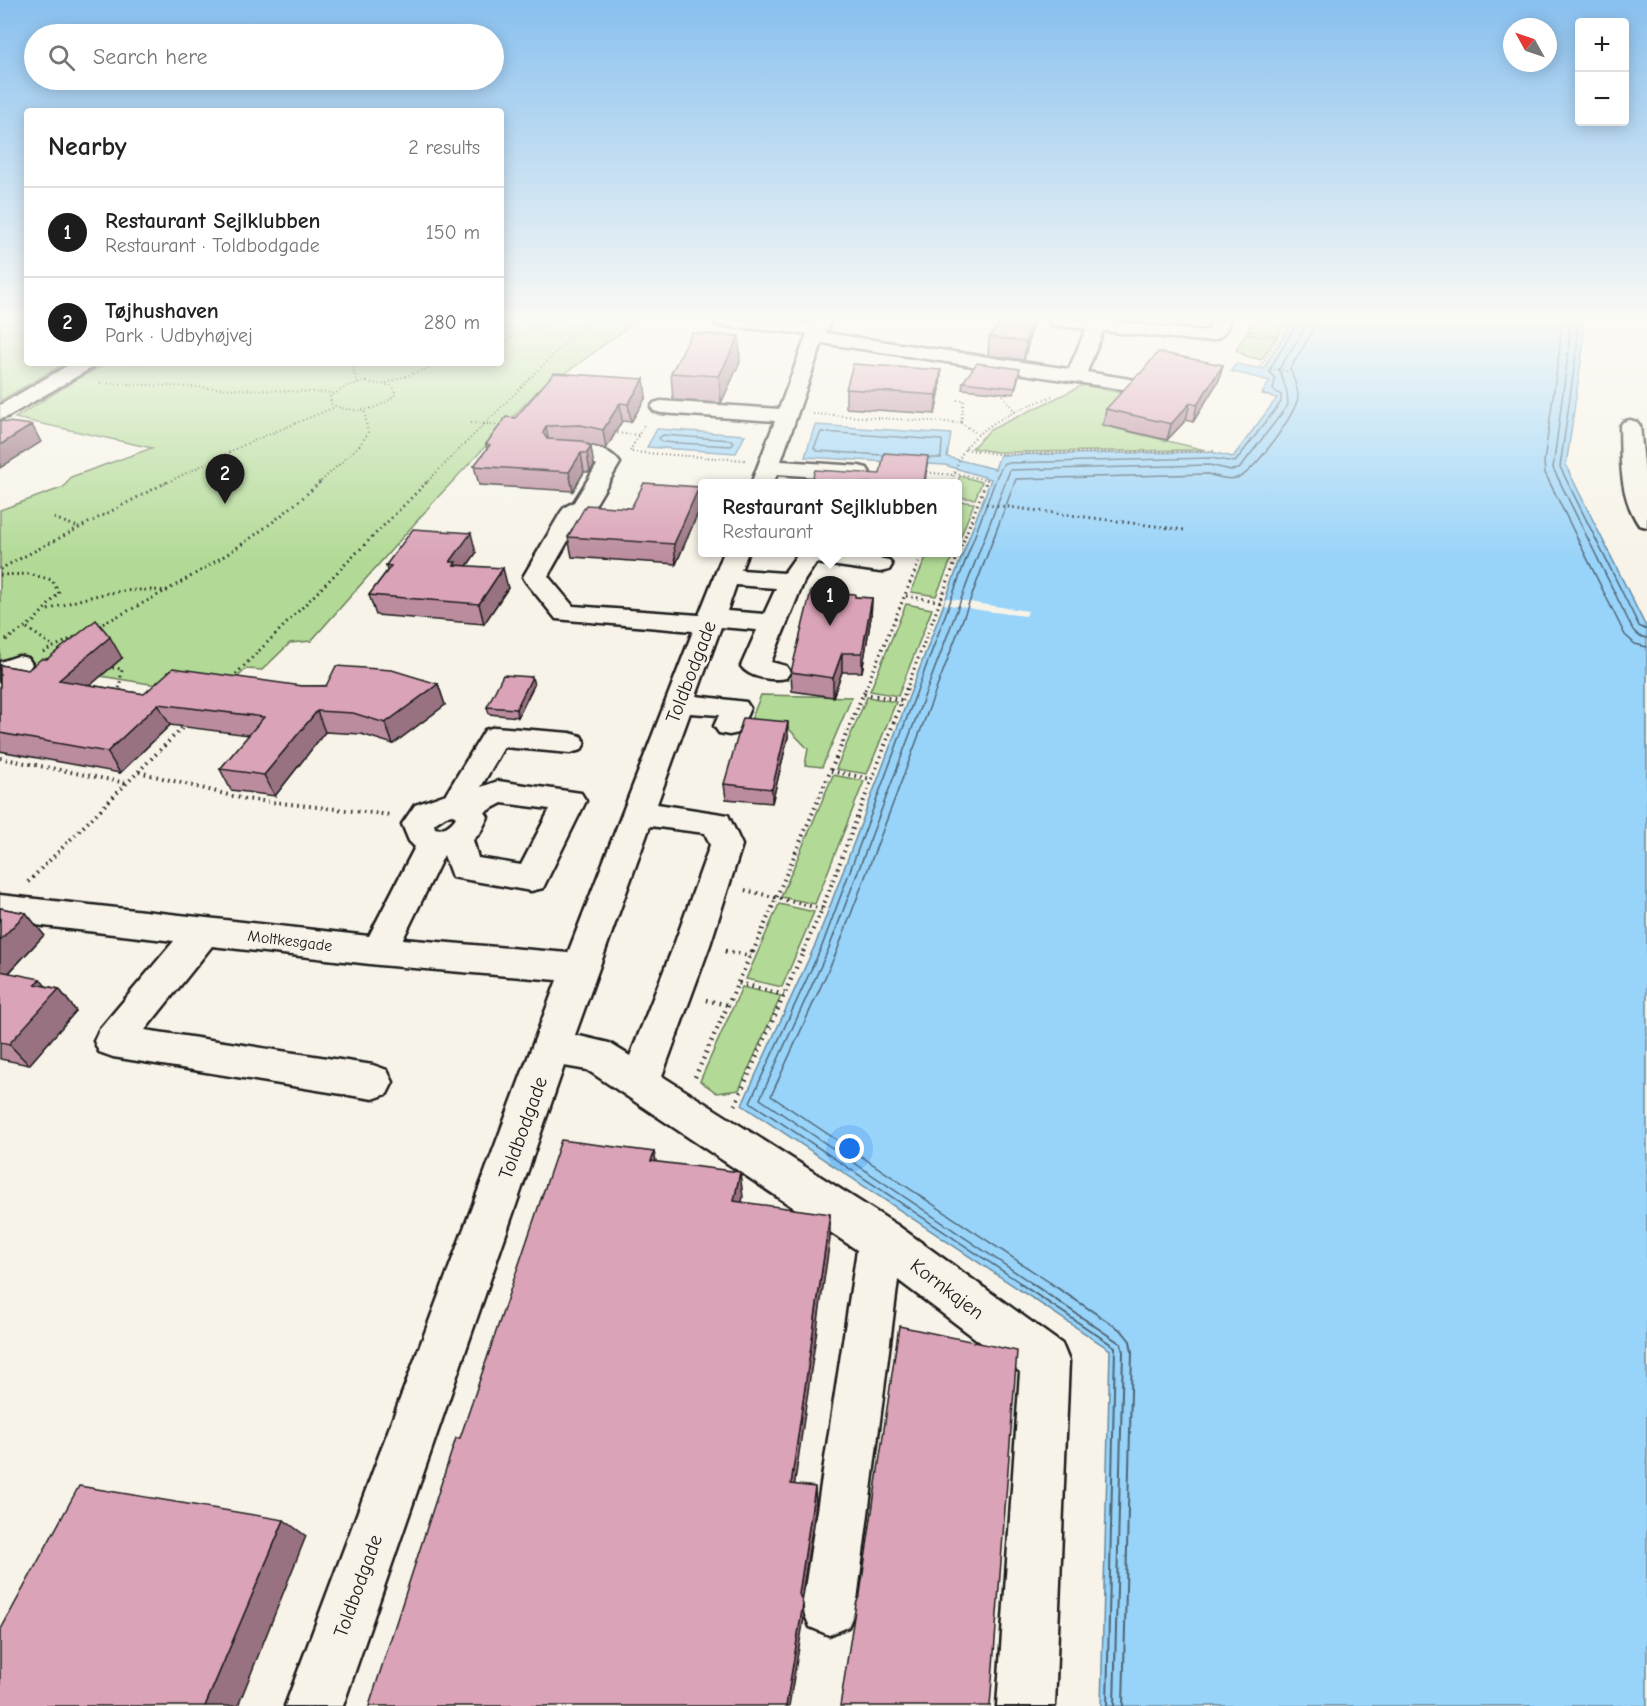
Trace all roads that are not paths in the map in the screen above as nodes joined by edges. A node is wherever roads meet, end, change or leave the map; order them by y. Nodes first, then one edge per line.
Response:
1 (20, 401) edge
2 (793, 401) edge
3 (661, 407) road end
4 (0, 412) edge
5 (788, 414) junction
6 (1630, 426) dead end
7 (559, 451) edge
8 (766, 471) edge
9 (867, 474) edge
10 (1647, 520) edge
11 (807, 557) edge
12 (822, 557) edge
13 (731, 565) edge
14 (880, 565) dead end
15 (791, 581) junction
16 (710, 621) junction
17 (773, 623) junction
18 (776, 672) dead end
19 (679, 703) junction
20 (729, 726) dead end
21 (570, 743) dead end
22 (638, 813) junction
23 (1, 908) edge
24 (203, 931) junction
25 (379, 951) junction
26 (580, 968) junction
27 (552, 1048) junction
28 (373, 1082) dead end
29 (639, 1083) junction
30 (881, 1240) junction
31 (829, 1608) dead end
32 (314, 1706) edge
33 (1026, 1706) edge

1 - 4 street
2 - 5 street
3 - 5 street
5 - 8 street
6 - 10 street
7 - 16 street
8 - 9 street
11 - 15 street
12 - 14 street
13 - 15 street
13 - 16 street, Toldbodgade
15 - 17 street
16 - 17 street
16 - 19 street, Toldbodgade
17 - 18 street
19 - 20 street
19 - 22 street, Toldbodgade
21 - 25 street
22 - 26 street, Toldbodgade
22 - 29 street
23 - 24 street, Moltkesgade
24 - 25 street, Moltkesgade
24 - 28 street
25 - 26 street, Moltkesgade
26 - 27 street, Toldbodgade
27 - 29 street, Kornkajen
27 - 32 street, Toldbodgade
29 - 30 street, Kornkajen
30 - 31 street
30 - 33 street, Kornkajen

